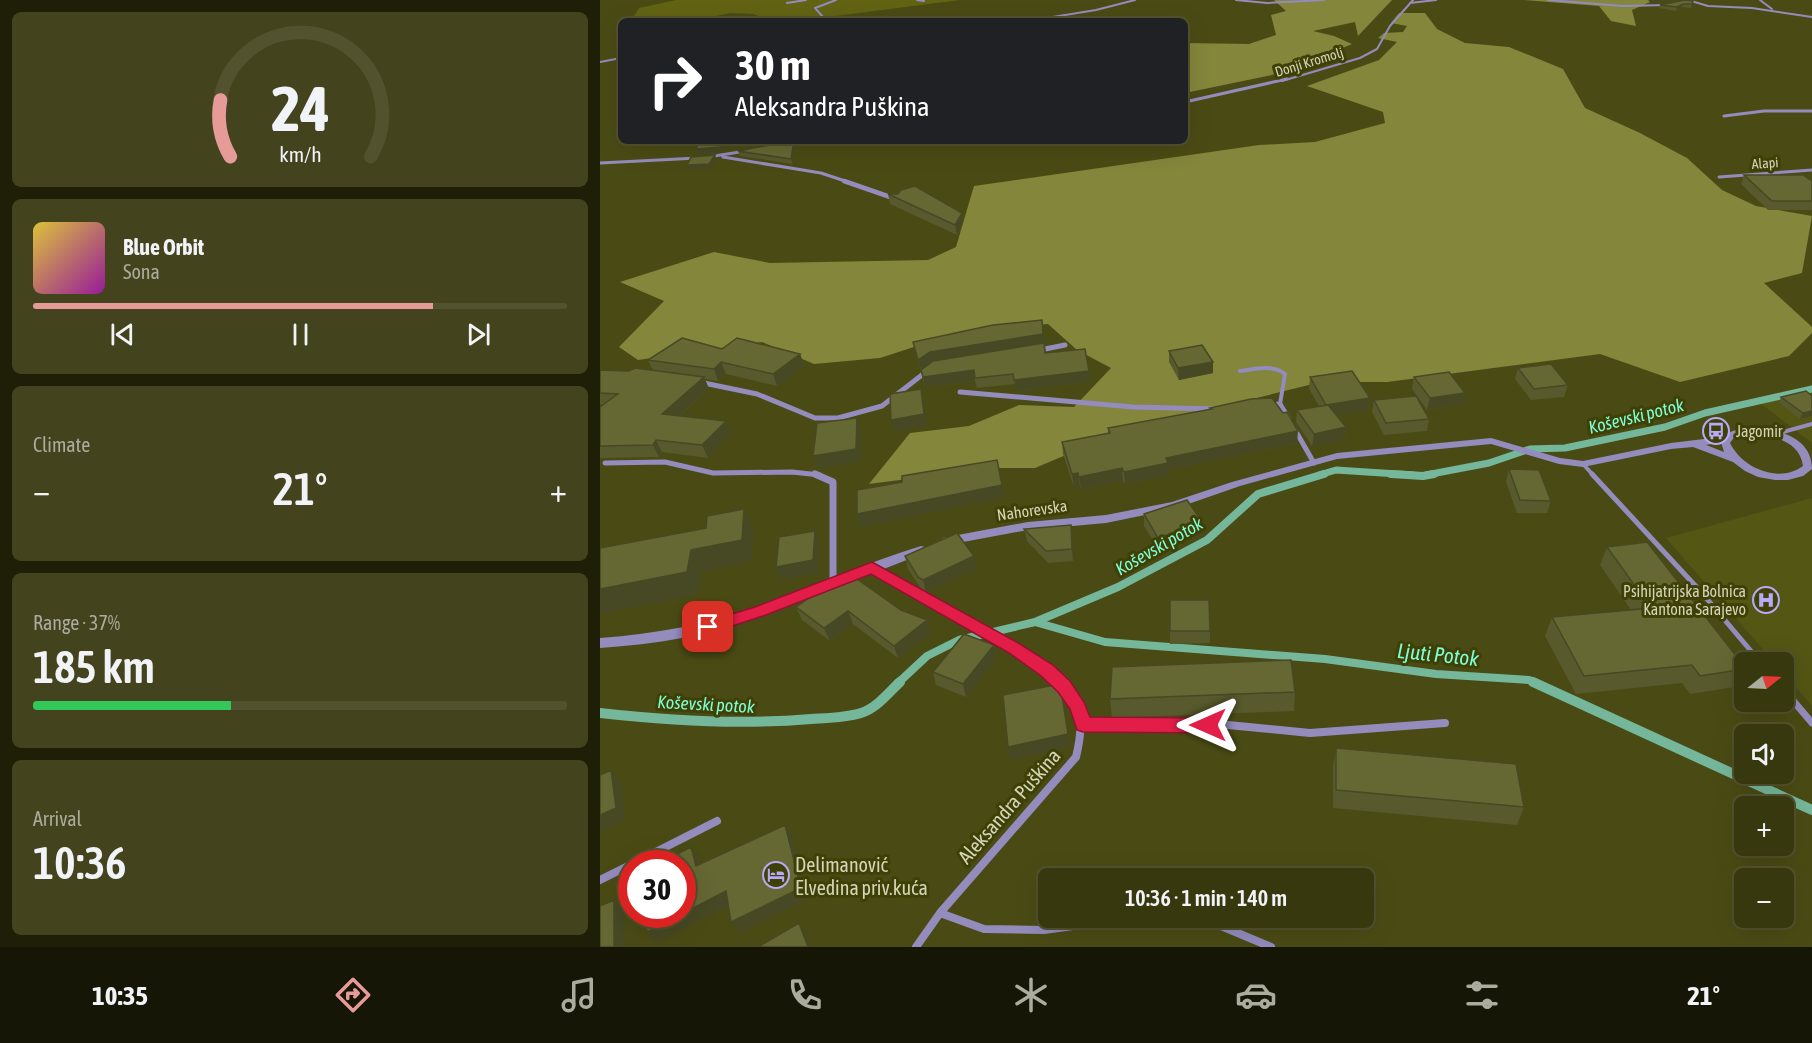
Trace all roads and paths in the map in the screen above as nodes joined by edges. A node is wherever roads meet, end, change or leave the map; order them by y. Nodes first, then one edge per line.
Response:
1 (806, 0) edge
2 (836, 0) edge
3 (917, 0) edge
4 (1135, 0) edge
5 (1236, 0) edge
6 (1324, 0) edge
7 (1436, 0) edge
8 (1548, 0) edge
9 (1688, 0) edge
10 (1760, 0) edge
11 (924, 1) edge
12 (1411, 1) edge
13 (787, 3) dead end
14 (1669, 4) edge
15 (1775, 11) junction
16 (1812, 16) edge
17 (821, 18) edge
18 (1047, 18) edge
19 (618, 59) edge
20 (600, 62) edge
21 (1188, 101) edge
22 (1812, 111) edge
23 (1724, 116) dead end
24 (752, 150) edge
25 (720, 156) junction
26 (600, 163) edge
27 (1812, 170) edge
28 (1719, 177) dead end
29 (899, 200) edge
30 (1065, 345) dead end
31 (1027, 352) edge
32 (933, 368) edge
33 (1240, 371) dead end
34 (694, 381) edge
35 (960, 392) dead end
36 (1280, 404) junction
37 (1263, 406) edge
38 (1222, 408) edge
39 (1812, 424) edge
40 (1731, 434) junction
41 (1776, 434) junction
42 (1696, 445) junction
43 (1807, 452) edge
44 (1738, 461) junction
45 (605, 463) dead end
46 (1314, 463) junction
47 (1583, 464) junction
48 (1808, 471) edge
49 (872, 568) junction
50 (833, 584) junction
51 (600, 643) edge
52 (1752, 652) edge
53 (1794, 702) edge
54 (1445, 723) dead end
55 (1812, 723) edge
56 (1083, 725) junction
57 (717, 821) dead end
58 (660, 850) edge
59 (618, 871) edge
60 (600, 880) edge
61 (940, 913) junction
62 (1058, 928) edge
63 (1226, 928) edge
64 (916, 947) edge
65 (1271, 947) edge

1 - 13 lane
2 - 17 lane
3 - 11 lane
4 - 18 street
5 - 6 street
7 - 12 street
8 - 14 street
9 - 15 street
10 - 15 street
12 - 21 street, Donji Kromolj
15 - 16 street
19 - 20 street
22 - 23 street
24 - 25 street
25 - 26 street
25 - 29 street
27 - 28 street, Alapi
30 - 31 street
32 - 34 street
33 - 36 lane
35 - 38 street
36 - 37 street
36 - 46 street
39 - 41 lane
40 - 41 street
40 - 42 street
40 - 44 street
41 - 43 street
42 - 44 street
42 - 47 street
43 - 48 street
44 - 48 street
45 - 50 street
46 - 47 street, Nahorevska
46 - 49 street, Nahorevska
47 - 52 lane
49 - 50 street, Nahorevska
49 - 56 street
50 - 51 street, Nahorevska
53 - 55 lane
54 - 56 street
56 - 61 street, Aleksandra Puškina
57 - 58 street
59 - 60 street
61 - 62 street
61 - 64 street, Aleksandra Puškina
63 - 65 street

